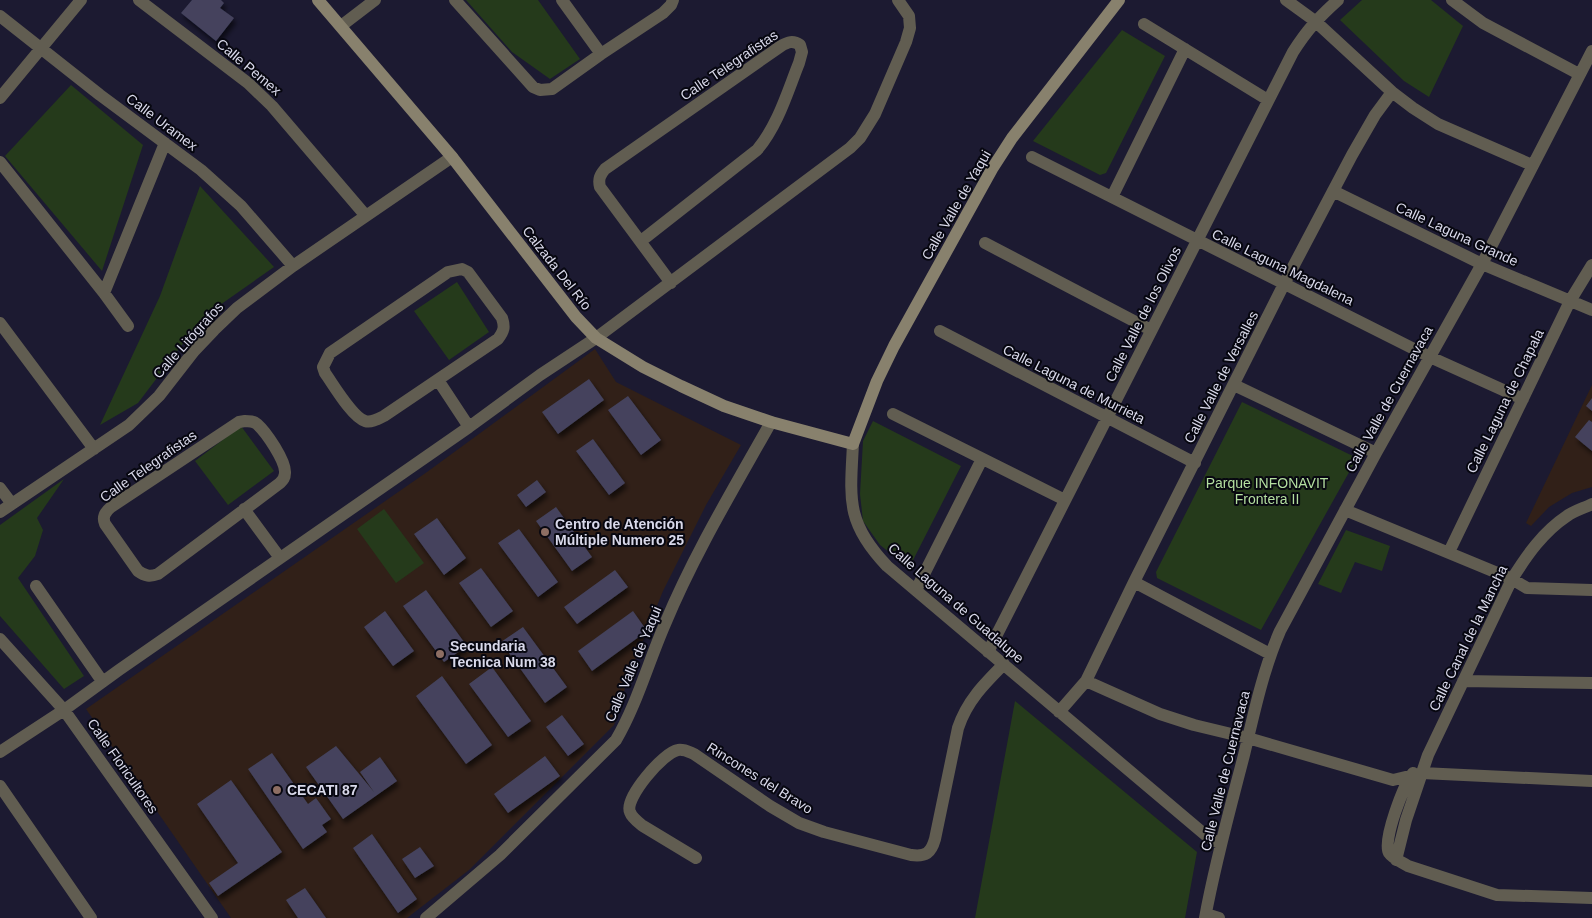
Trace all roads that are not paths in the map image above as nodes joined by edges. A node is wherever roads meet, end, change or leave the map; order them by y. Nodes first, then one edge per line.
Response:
1 (81, 0) edge
2 (139, 0) edge
3 (318, 0) edge
4 (375, 0) edge
5 (455, 0) edge
6 (562, 0) edge
7 (673, 0) edge
8 (898, 0) edge
9 (1118, 0) edge
10 (1286, 0) edge
11 (1338, 0) edge
12 (1452, 0) edge
13 (0, 16) edge
14 (1315, 21) junction
15 (1144, 24) dead end
16 (341, 26) junction
17 (42, 49) junction
18 (1185, 49) junction
19 (1592, 51) edge
20 (601, 54) junction
21 (1579, 74) junction
22 (1392, 92) junction
23 (0, 98) edge
24 (1268, 100) junction
25 (165, 143) junction
26 (452, 157) junction
27 (1032, 157) dead end
28 (0, 162) edge
29 (1532, 165) junction
30 (1333, 191) junction
31 (1112, 197) junction
32 (366, 216) junction
33 (641, 241) junction
34 (1198, 241) junction
35 (985, 243) dead end
36 (1482, 264) junction
37 (1592, 264) edge
38 (292, 266) junction
39 (671, 283) junction
40 (1284, 284) junction
41 (104, 293) junction
42 (1570, 301) junction
43 (1592, 310) edge
44 (0, 323) edge
45 (128, 326) dead end
46 (1151, 330) junction
47 (940, 331) dead end
48 (596, 338) junction
49 (1430, 357) junction
50 (438, 380) junction
51 (1234, 386) junction
52 (1523, 399) junction
53 (893, 414) dead end
54 (1107, 418) junction
55 (771, 422) junction
56 (469, 427) junction
57 (853, 444) junction
58 (94, 449) junction
59 (1376, 454) junction
60 (982, 459) junction
61 (1194, 463) junction
62 (0, 488) edge
63 (1066, 500) junction
64 (12, 504) junction
65 (1592, 504) edge
66 (244, 509) junction
67 (1345, 510) junction
68 (0, 512) edge
69 (1449, 552) junction
70 (280, 558) junction
71 (1512, 579) junction
72 (1134, 582) junction
73 (36, 586) dead end
74 (916, 590) junction
75 (1592, 590) edge
76 (0, 639) edge
77 (988, 652) junction
78 (1270, 654) junction
79 (1004, 664) junction
80 (102, 681) junction
81 (1086, 681) junction
82 (1463, 681) junction
83 (1592, 684) edge
84 (64, 710) junction
85 (1059, 712) junction
86 (1248, 738) junction
87 (0, 752) edge
88 (1416, 775) junction
89 (1592, 781) edge
90 (0, 786) edge
91 (1221, 844) junction
92 (696, 858) dead end
93 (1592, 898) edge
94 (1205, 916) edge
95 (92, 918) edge
96 (212, 918) edge
97 (426, 918) edge
98 (1219, 918) edge

1 - 17 street
2 - 32 street, Calle Pemex
3 - 16 street, Calzada Del Río
4 - 16 street
5 - 20 street
6 - 20 street
7 - 20 street
8 - 39 street
9 - 57 street, Calle Valle de Yaqui
10 - 14 street
11 - 14 street, Calle Valle de los Olivos
12 - 21 street
13 - 17 street, Calle Uramex
14 - 22 street
14 - 24 street, Calle Valle de los Olivos
15 - 18 street
16 - 26 street, Calzada Del Río
17 - 23 street
17 - 25 street, Calle Uramex
18 - 24 street
18 - 31 street
19 - 21 street, Calle Valle de Cuernavaca
21 - 29 street, Calle Valle de Cuernavaca
22 - 29 street
22 - 30 street, Calle Valle de Versalles
24 - 34 street, Calle Valle de los Olivos
25 - 38 street, Calle Uramex
25 - 41 street
26 - 32 street, Calle Litógrafos
26 - 48 street, Calzada Del Río
27 - 31 street, Calle Laguna Magdalena
28 - 41 street
29 - 36 street, Calle Valle de Cuernavaca
30 - 36 street, Calle Laguna Grande
30 - 40 street, Calle Valle de Versalles
31 - 34 street, Calle Laguna Magdalena
32 - 38 street, Calle Litógrafos
33 - 33 street, Calle Telegrafistas
33 - 39 street, Calle Telegrafistas
34 - 40 street, Calle Laguna Magdalena
34 - 46 street, Calle Valle de los Olivos
35 - 46 street
36 - 42 street, Calle Laguna Grande
36 - 49 street, Calle Valle de Cuernavaca
37 - 42 street, Calle Laguna de Chapala
38 - 58 street, Calle Litógrafos
39 - 48 street
40 - 49 street, Calle Laguna Magdalena
40 - 51 street, Calle Valle de Versalles
41 - 45 street
42 - 43 street, Calle Laguna Grande
42 - 52 street, Calle Laguna de Chapala
44 - 58 street
46 - 54 street, Calle Valle de los Olivos
47 - 54 street, Calle Laguna de Murrieta
48 - 55 street, Calzada Del Río
48 - 56 street
49 - 52 street, Calle Laguna Magdalena
49 - 59 street, Calle Valle de Cuernavaca
50 - 50 street
50 - 56 street
51 - 59 street
51 - 61 street, Calle Valle de Versalles
52 - 69 street, Calle Laguna de Chapala
53 - 60 street
54 - 61 street, Calle Laguna de Murrieta
54 - 63 street, Calle Valle de los Olivos
55 - 57 street, Calzada Del Río
55 - 97 street, Calle Valle de Yaqui
56 - 70 street
57 - 74 street, Calle Laguna de Guadalupe
58 - 64 street, Calle Litógrafos
59 - 67 street, Calle Valle de Cuernavaca
60 - 63 street
60 - 74 street
61 - 72 street, Calle Valle de Versalles
62 - 64 street
63 - 77 street, Calle Valle de los Olivos
64 - 68 street, Calle Litógrafos
65 - 71 street, Calle Canal de la Mancha
66 - 66 street, Calle Telegrafistas
66 - 70 street
67 - 69 street
67 - 78 street, Calle Valle de Cuernavaca
69 - 71 street
70 - 80 street
71 - 75 street
71 - 82 street, Calle Canal de la Mancha
72 - 78 street
72 - 81 street, Calle Valle de Versalles
73 - 80 street
74 - 77 street, Calle Laguna de Guadalupe
76 - 84 street, Calle Floricultores
77 - 79 street, Calle Laguna de Guadalupe
78 - 86 street, Calle Valle de Cuernavaca
79 - 85 street, Calle Laguna de Guadalupe
79 - 92 street, Rincones del Bravo
80 - 84 street
81 - 85 street
81 - 86 street
82 - 83 street
82 - 88 street, Calle Canal de la Mancha
84 - 87 street
84 - 96 street, Calle Floricultores
85 - 91 street, Calle Laguna de Guadalupe
86 - 88 street
86 - 91 street, Calle Valle de Cuernavaca
88 - 89 street
88 - 93 street, Calle Canal de la Mancha
90 - 95 street
91 - 94 street, Calle Valle de Cuernavaca
94 - 98 street

